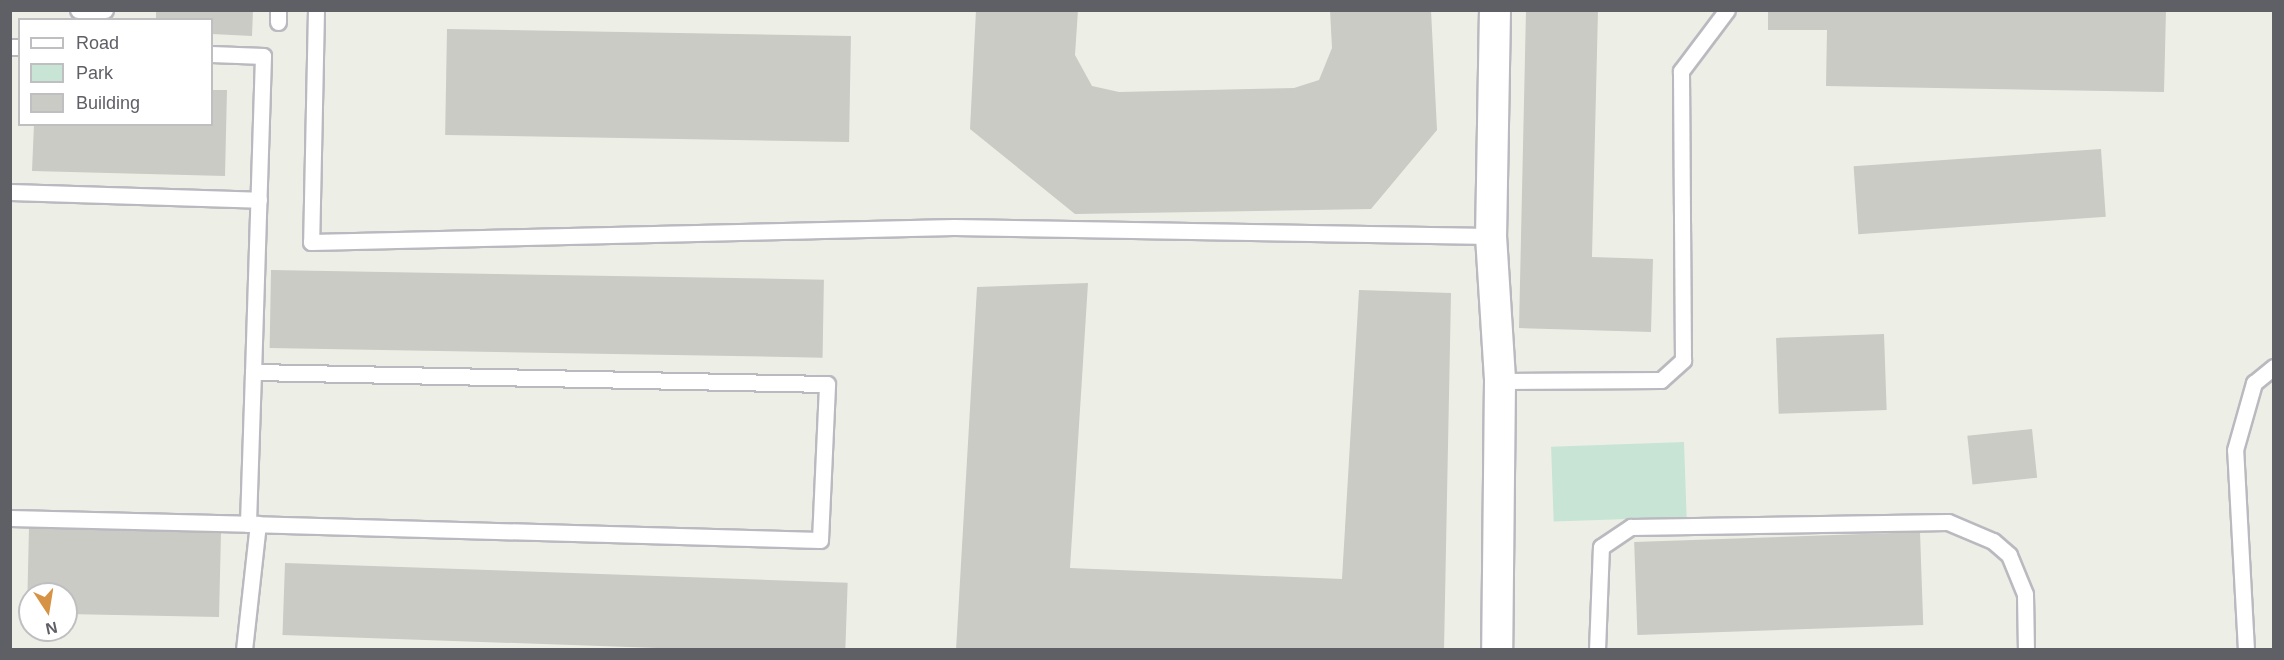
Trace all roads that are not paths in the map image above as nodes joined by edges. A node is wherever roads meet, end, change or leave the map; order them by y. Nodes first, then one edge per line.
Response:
1 (78, 10) edge
2 (105, 10) edge
3 (316, 10) edge
4 (1495, 10) edge
5 (1727, 10) edge
6 (213, 54) edge
7 (10, 192) edge
8 (259, 200) junction
9 (1491, 236) junction
10 (2274, 367) edge
11 (253, 372) junction
12 (1500, 381) junction
13 (10, 518) edge
14 (253, 524) junction
15 (244, 650) edge
16 (1497, 650) edge
17 (1598, 650) edge
18 (2026, 650) edge
19 (2246, 650) edge

1 - 2 lane
3 - 9 lane
4 - 9 street
5 - 12 lane
6 - 8 lane
7 - 8 lane
8 - 11 lane
9 - 12 street
10 - 19 lane
11 - 14 lane
11 - 14 lane
12 - 16 street
13 - 14 lane
14 - 15 lane
17 - 18 lane

